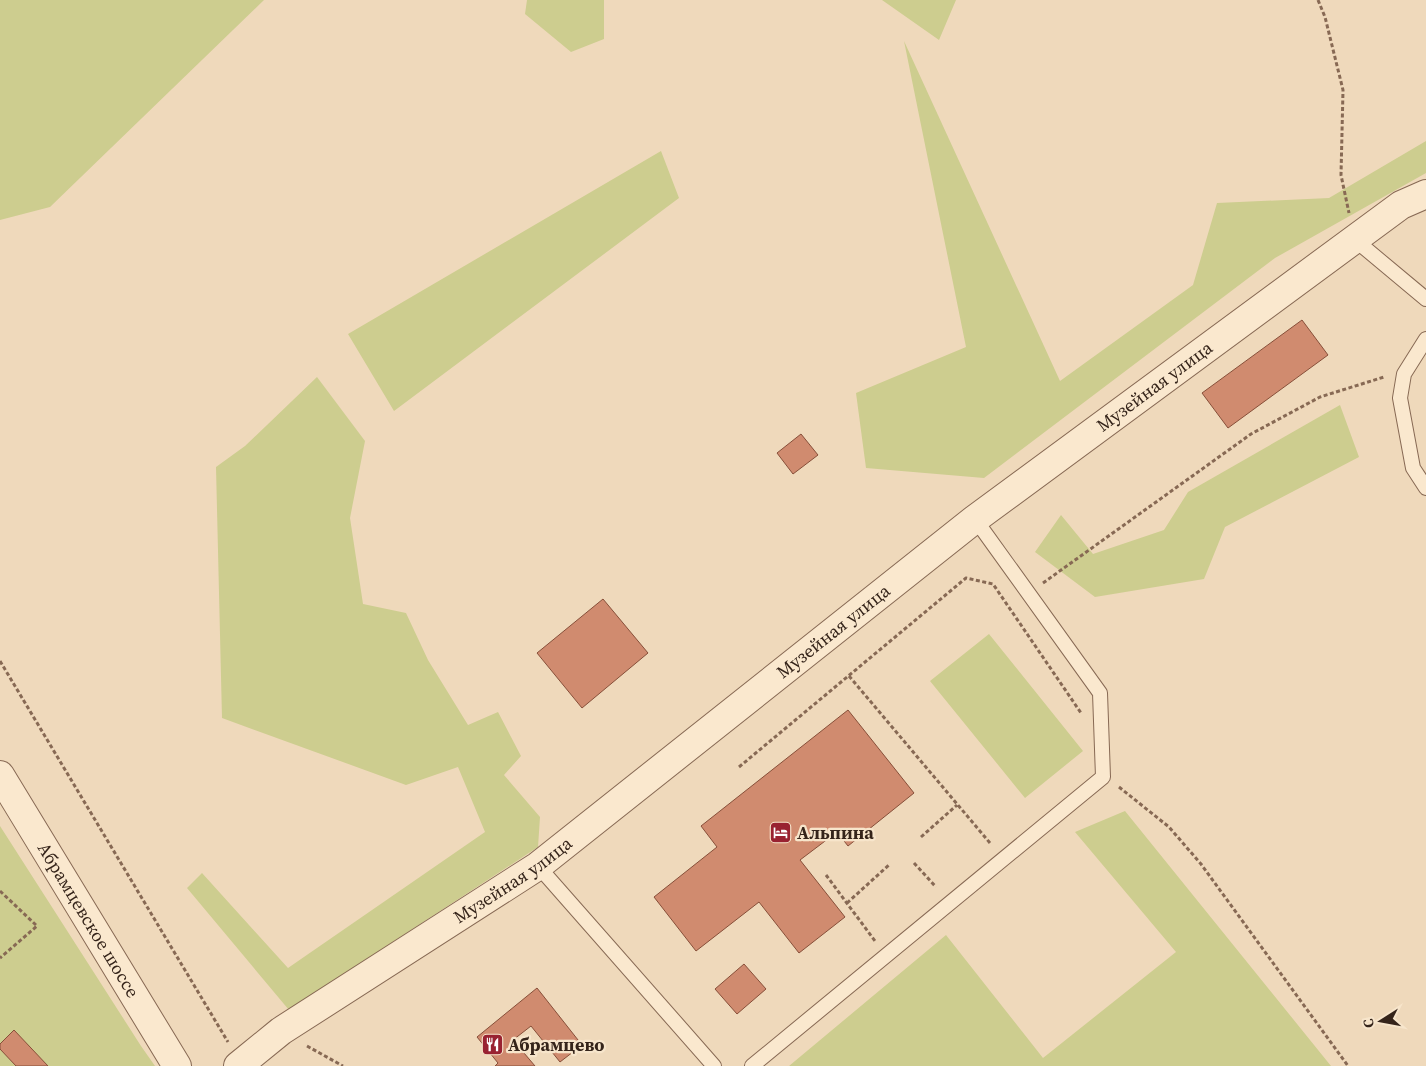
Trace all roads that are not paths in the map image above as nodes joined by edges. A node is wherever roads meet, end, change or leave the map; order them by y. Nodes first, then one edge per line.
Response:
1 (1426, 194) edge
2 (1354, 240) junction
3 (1426, 299) edge
4 (1426, 339) edge
5 (1426, 488) edge
6 (974, 519) junction
7 (0, 775) edge
8 (538, 866) junction
9 (235, 1058) edge
10 (177, 1066) edge
11 (714, 1066) edge
12 (752, 1066) edge

1 - 2 street, Музейная улица
2 - 3 lane
2 - 6 street, Музейная улица
4 - 5 lane
6 - 8 street, Музейная улица
6 - 12 lane
7 - 10 street, Абрамцевское шоссе
8 - 9 street, Музейная улица
8 - 11 lane

